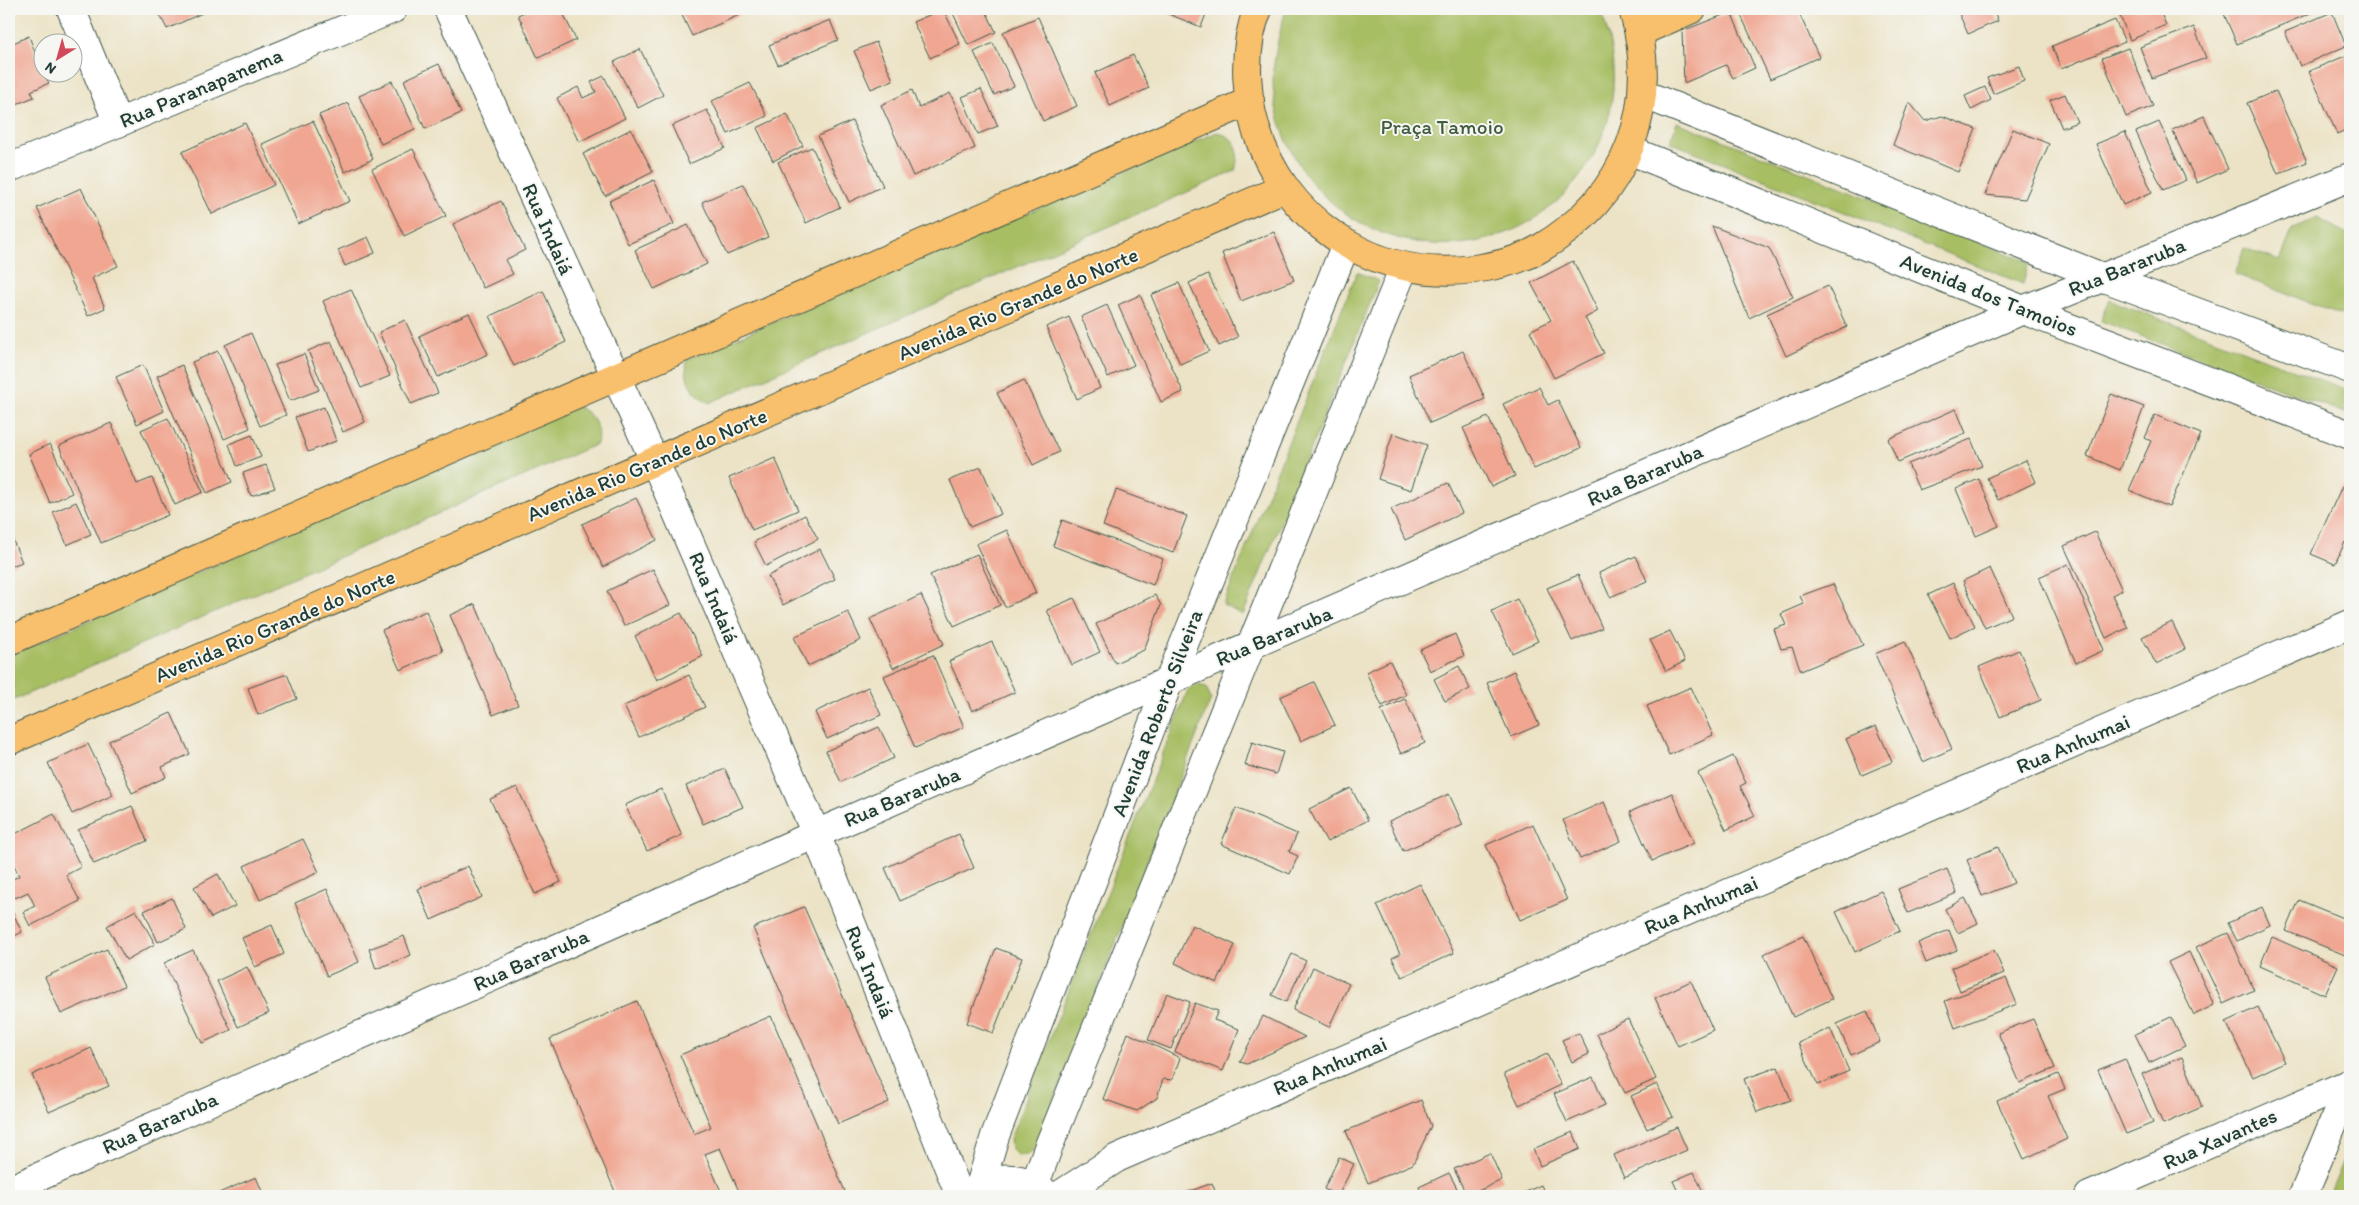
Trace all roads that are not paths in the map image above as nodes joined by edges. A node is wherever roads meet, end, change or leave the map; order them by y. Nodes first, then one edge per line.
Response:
1 (71, 9) edge
2 (393, 9) edge
3 (448, 9) edge
4 (1258, 9) edge
5 (1692, 9) edge
6 (1636, 20) edge
7 (1643, 94) junction
8 (1250, 102) junction
9 (118, 123) junction
10 (1629, 150) junction
11 (9, 168) edge
12 (2350, 177) edge
13 (1284, 188) junction
14 (1346, 244) junction
15 (1404, 267) junction
16 (2102, 277) junction
17 (2023, 310) junction
18 (2350, 369) edge
19 (615, 377) junction
20 (2350, 435) edge
21 (655, 462) junction
22 (2350, 624) edge
23 (9, 640) edge
24 (1251, 646) junction
25 (1169, 681) junction
26 (9, 741) edge
27 (816, 834) junction
28 (2350, 1082) edge
29 (14, 1185) edge
30 (1048, 1192) edge
31 (970, 1193) edge
32 (2089, 1196) edge
33 (2303, 1196) edge

1 - 9 street
2 - 9 street, Rua Paranapanema
3 - 19 street, Rua Indaiá
4 - 8 main road
5 - 6 main road
6 - 7 main road
7 - 10 main road
7 - 16 street
8 - 13 main road
8 - 19 main road
9 - 11 street, Rua Paranapanema
10 - 15 main road
10 - 17 street, Avenida dos Tamoios
12 - 16 street, Rua Bararuba
13 - 14 main road
13 - 21 main road, Avenida Rio Grande do Norte
14 - 15 main road
14 - 25 street, Avenida Roberto Silveira
15 - 24 street
16 - 17 street, Rua Bararuba
16 - 18 street
17 - 20 street, Avenida dos Tamoios
17 - 24 street, Rua Bararuba
19 - 21 street, Rua Indaiá
19 - 23 main road
21 - 26 main road, Avenida Rio Grande do Norte
21 - 27 street, Rua Indaiá
22 - 30 street, Rua Anhumai
24 - 25 street, Rua Bararuba
24 - 30 street
25 - 27 street, Rua Bararuba
25 - 31 street, Avenida Roberto Silveira
27 - 29 street, Rua Bararuba
27 - 31 street, Rua Indaiá
28 - 32 street, Rua Xavantes
28 - 33 street
30 - 31 street

